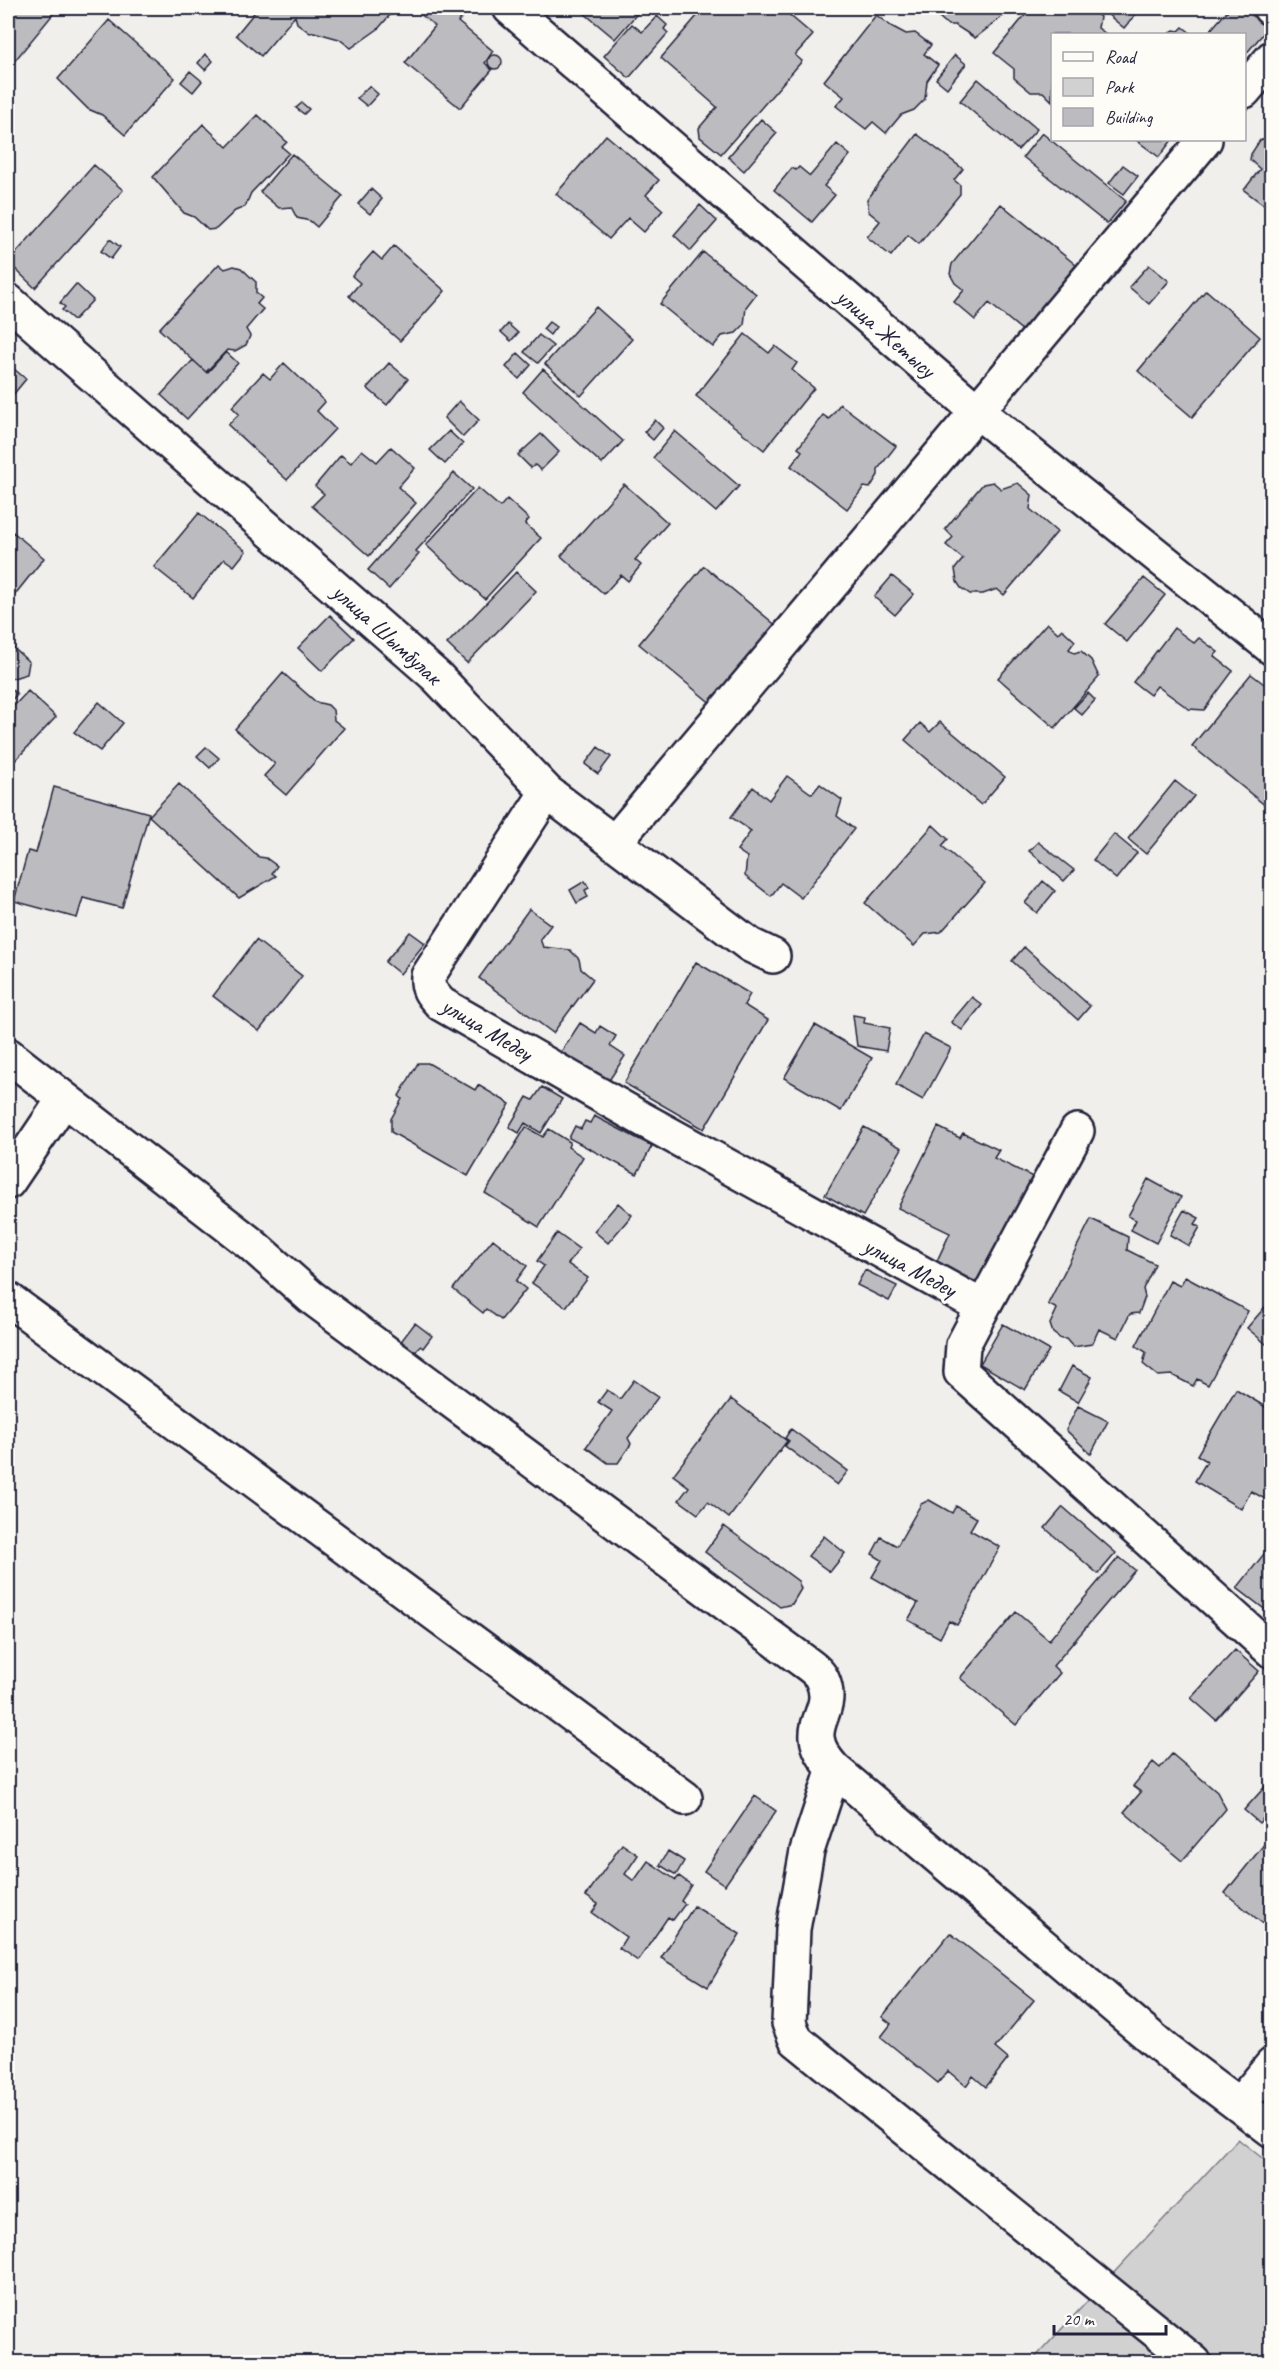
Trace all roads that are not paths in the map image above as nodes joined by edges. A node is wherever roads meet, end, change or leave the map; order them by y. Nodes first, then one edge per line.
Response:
1 (510, 8) edge
2 (1272, 58) edge
3 (1246, 90) edge
4 (1204, 141) edge
5 (8, 301) edge
6 (978, 412) junction
7 (1272, 648) edge
8 (547, 792) junction
9 (614, 843) junction
10 (773, 956) dead end
11 (8, 1055) edge
12 (64, 1099) junction
13 (1077, 1131) dead end
14 (8, 1182) edge
15 (8, 1299) edge
16 (983, 1307) junction
17 (1272, 1651) edge
18 (834, 1769) junction
19 (685, 1798) dead end
20 (1272, 2065) edge
21 (1239, 2104) junction
22 (1272, 2130) edge
23 (1194, 2362) edge

1 - 6 street, улица Жетысу
2 - 3 street
4 - 6 street
5 - 8 street, улица Шымбулак
6 - 7 street, улица Жетысу
6 - 9 street
8 - 9 street, улица Шымбулак
8 - 16 street, улица Медеу
9 - 10 street, улица Шымбулак
11 - 12 street
12 - 14 street
12 - 18 street
13 - 16 street
15 - 19 street
16 - 17 street, улица Медеу
18 - 21 street
18 - 23 street
20 - 21 street
21 - 22 street

